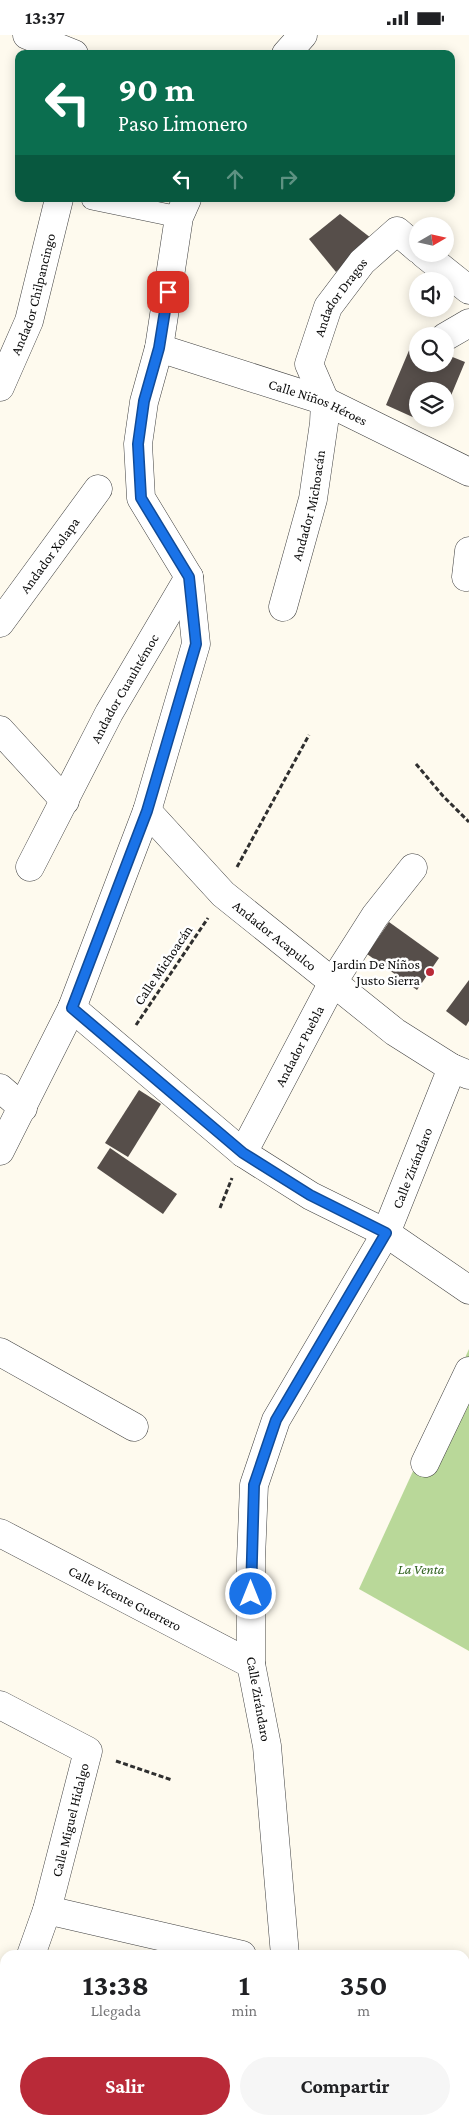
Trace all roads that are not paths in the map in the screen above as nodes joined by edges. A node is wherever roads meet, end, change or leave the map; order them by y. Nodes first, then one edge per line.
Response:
1 (27, 35) edge
2 (303, 35) edge
3 (64, 50) edge
4 (290, 50) edge
5 (58, 202) edge
6 (122, 202) edge
7 (183, 208) edge
8 (409, 241) edge
9 (435, 263) edge
10 (469, 290) edge
11 (469, 323) edge
12 (454, 332) edge
13 (159, 348) junction
14 (0, 387) edge
15 (325, 401) junction
16 (469, 472) edge
17 (98, 489) dead end
18 (189, 577) junction
19 (283, 607) dead end
20 (0, 623) edge
21 (0, 731) edge
22 (65, 801) junction
23 (147, 811) junction
24 (30, 867) dead end
25 (413, 868) dead end
26 (334, 982) junction
27 (72, 1008) junction
28 (460, 1071) edge
29 (0, 1088) edge
30 (23, 1108) junction
31 (0, 1151) edge
32 (243, 1153) junction
33 (386, 1233) junction
34 (469, 1290) edge
35 (0, 1352) edge
36 (469, 1371) edge
37 (134, 1427) dead end
38 (425, 1463) dead end
39 (0, 1533) edge
40 (251, 1664) junction
41 (0, 1705) edge
42 (48, 1910) junction
43 (34, 1950) edge
44 (220, 1950) edge
45 (285, 1950) edge

1 - 3 street
2 - 4 street
5 - 14 street, Andador Chilpancingo
6 - 7 street
7 - 13 street
8 - 15 street, Andador Dragos
9 - 10 street
11 - 12 street
13 - 15 street, Calle Niños Héroes
13 - 18 street
15 - 16 street, Calle Niños Héroes
15 - 19 street, Andador Michoacán
17 - 20 street, Andador Xolapa
18 - 22 street, Andador Cuauhtémoc
18 - 23 street
21 - 22 street
22 - 24 street, Andador Cuauhtémoc
23 - 26 street, Andador Acapulco
23 - 27 street
25 - 26 street, Andador Puebla
26 - 28 street, Andador Acapulco
26 - 32 street, Andador Puebla
27 - 30 street
27 - 32 street
28 - 33 street, Calle Zirándaro
29 - 30 street
30 - 31 street
32 - 33 street
33 - 34 street
33 - 40 street, Calle Zirándaro
35 - 37 street
36 - 38 street
39 - 40 street, Calle Vicente Guerrero
40 - 45 street, Calle Zirándaro
41 - 42 street, Calle Miguel Hidalgo
42 - 43 street, Calle Miguel Hidalgo
42 - 44 street

